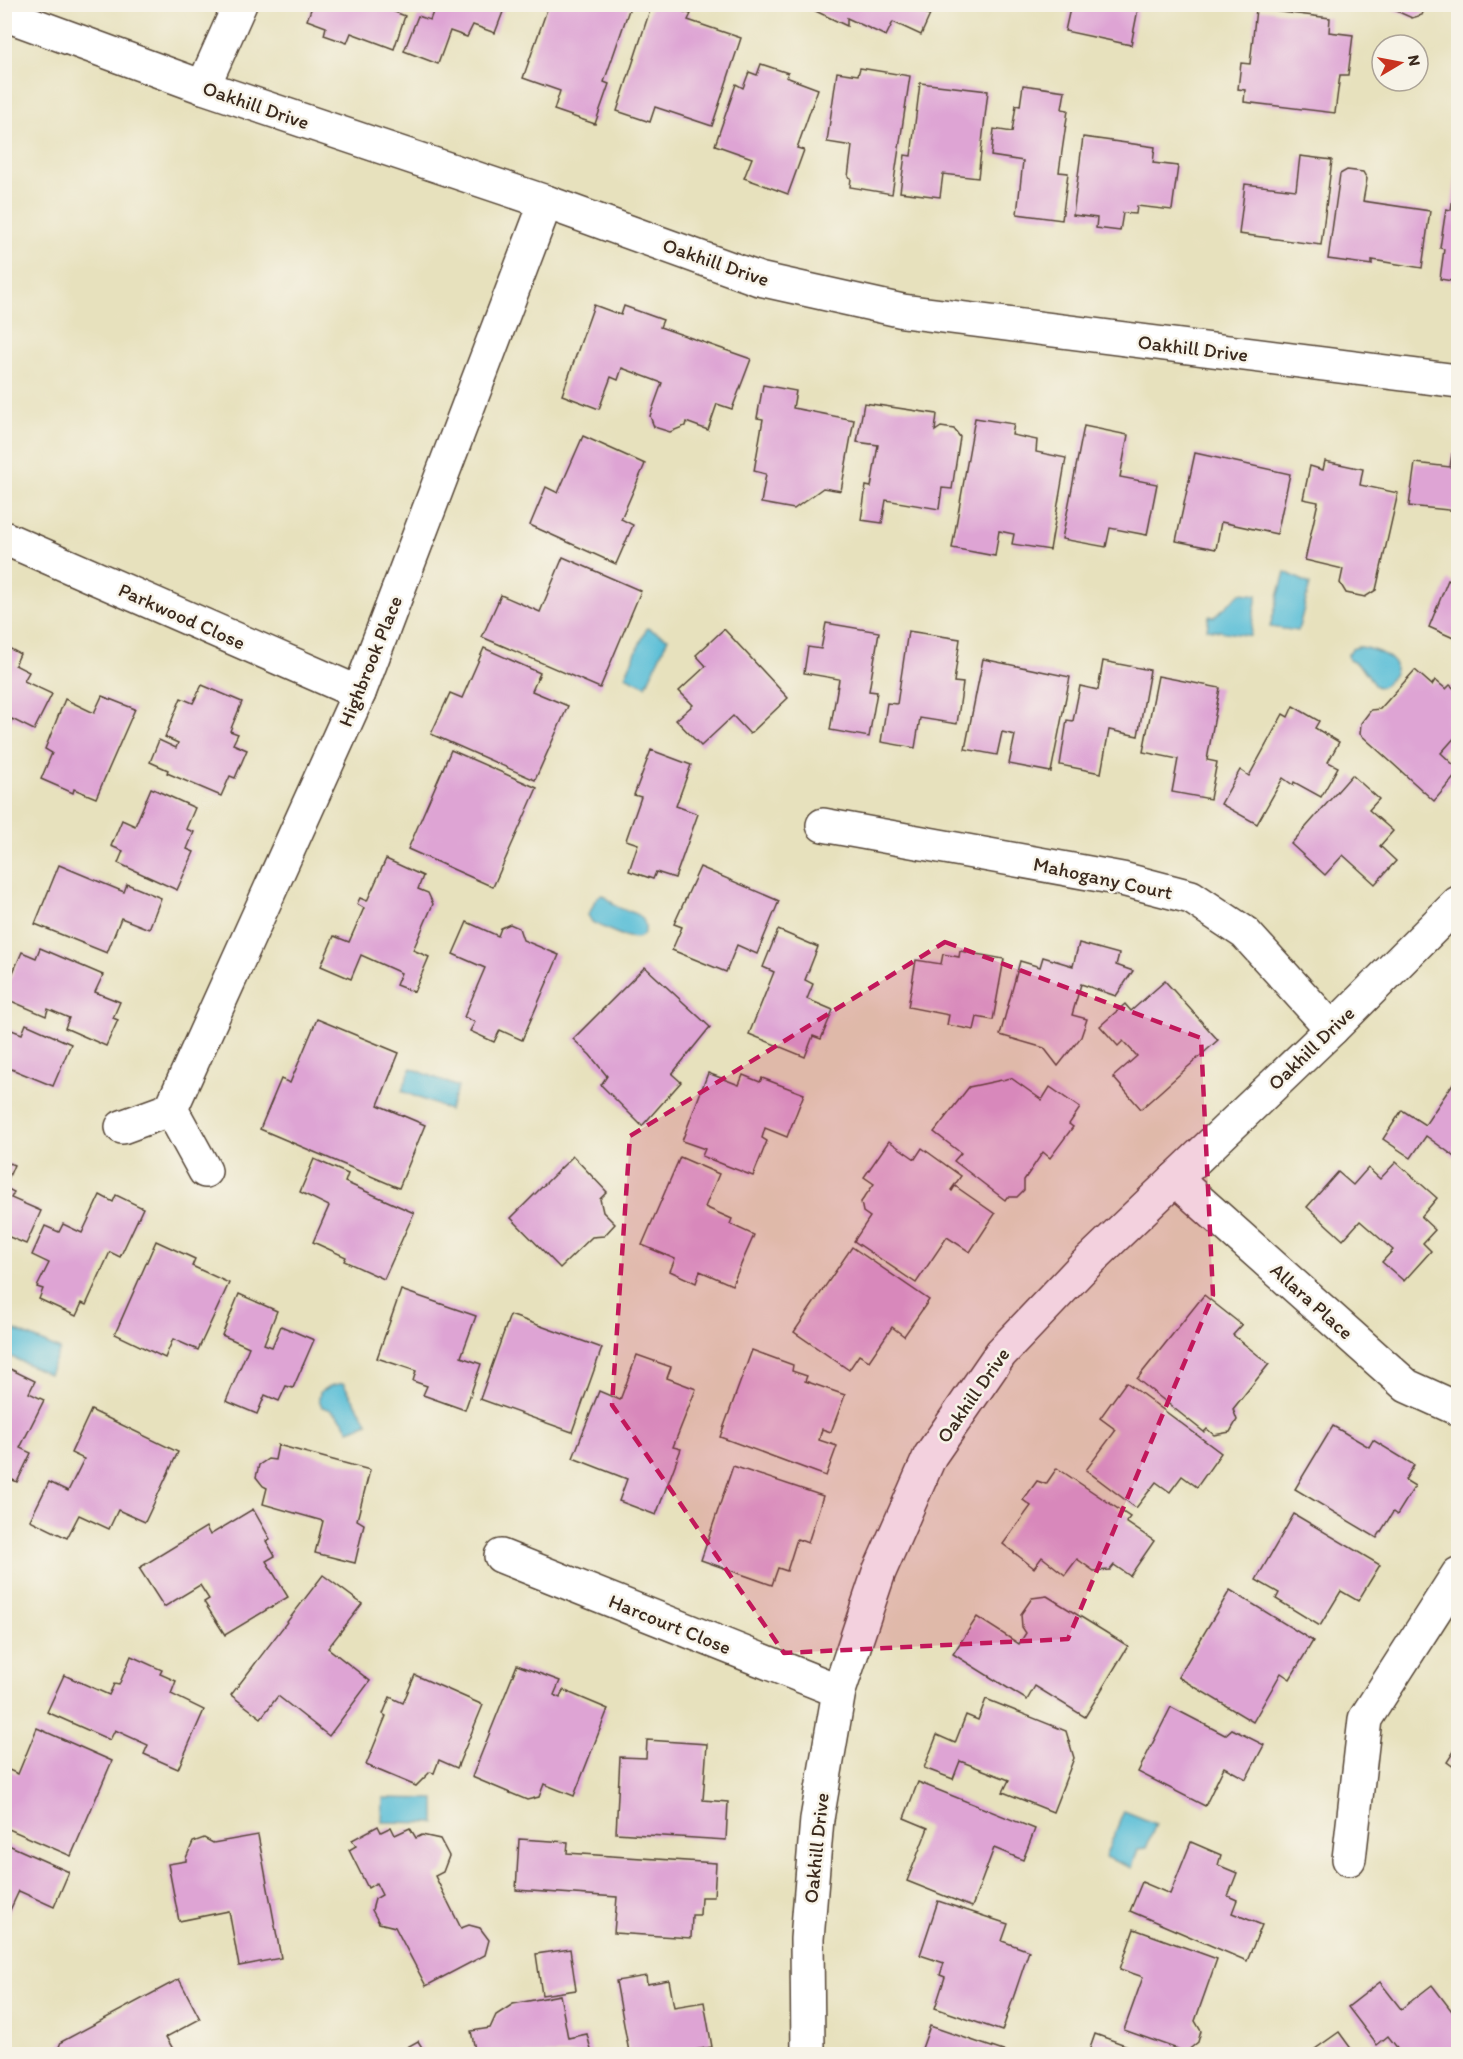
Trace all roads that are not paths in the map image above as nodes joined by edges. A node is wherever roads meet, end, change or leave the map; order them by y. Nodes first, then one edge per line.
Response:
1 (240, 4) edge
2 (4, 14) edge
3 (203, 87) junction
4 (546, 202) junction
5 (1458, 381) edge
6 (4, 538) edge
7 (359, 693) junction
8 (823, 825) dead end
9 (1458, 903) edge
10 (1332, 1029) junction
11 (171, 1109) junction
12 (122, 1127) dead end
13 (205, 1171) dead end
14 (1175, 1179) junction
15 (1458, 1409) edge
16 (501, 1556) dead end
17 (1458, 1574) edge
18 (839, 1691) junction
19 (1349, 1859) dead end
20 (808, 2055) edge

1 - 3 street
2 - 3 street, Oakhill Drive
3 - 4 street, Oakhill Drive
4 - 5 street, Oakhill Drive
4 - 7 street, Highbrook Place
6 - 7 street, Parkwood Close
7 - 11 street, Highbrook Place
8 - 10 street, Mahogany Court
9 - 10 street, Oakhill Drive
10 - 14 street, Oakhill Drive
11 - 12 street
11 - 13 street
14 - 15 street, Allara Place
14 - 18 street, Oakhill Drive
16 - 18 street, Harcourt Close
17 - 19 street
18 - 20 street, Oakhill Drive

